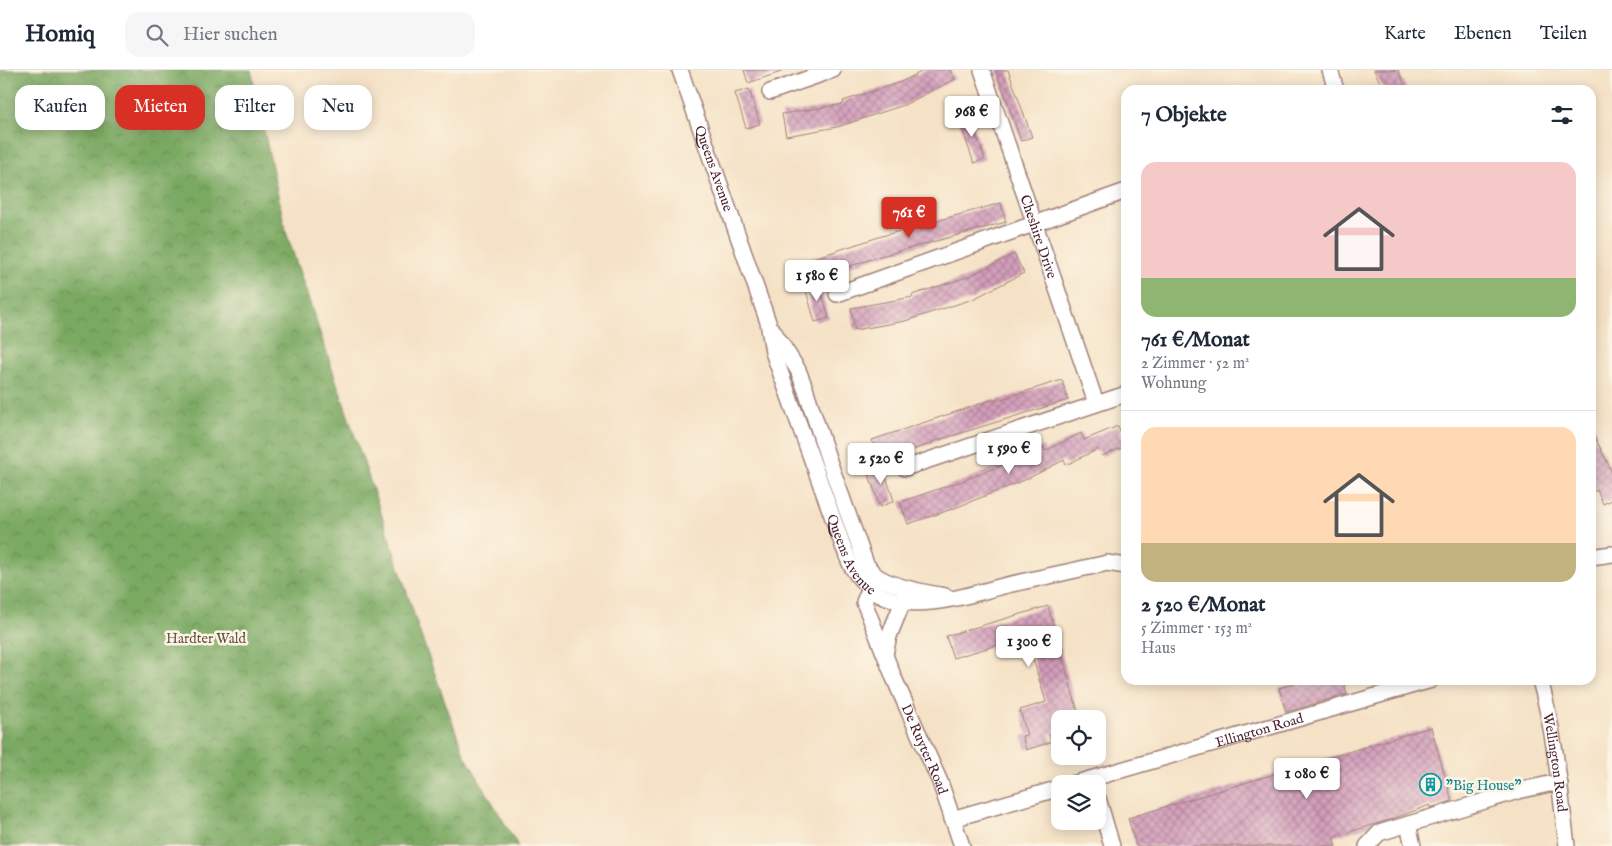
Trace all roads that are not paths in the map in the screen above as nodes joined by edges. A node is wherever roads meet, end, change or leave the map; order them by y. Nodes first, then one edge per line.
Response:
1 (680, 70) edge
2 (833, 70) edge
3 (982, 70) edge
4 (1330, 70) edge
5 (1334, 85) edge
6 (770, 92) dead end
7 (1121, 193) edge
8 (1034, 223) junction
9 (837, 294) dead end
10 (1121, 396) edge
11 (1096, 404) junction
12 (904, 468) dead end
13 (1612, 554) edge
14 (1596, 556) edge
15 (1121, 565) edge
16 (872, 581) junction
17 (906, 595) junction
18 (885, 654) junction
19 (1414, 685) edge
20 (1541, 685) edge
21 (1106, 777) edge
22 (1560, 784) junction
23 (1051, 790) edge
24 (952, 818) junction
25 (1408, 824) junction
26 (1106, 825) edge
27 (962, 846) edge
28 (1112, 846) edge
29 (1367, 846) edge
30 (1413, 846) edge
31 (1567, 846) edge

1 - 16 lane, Queens Avenue
2 - 6 lane
3 - 8 lane, Cheshire Drive
4 - 5 lane
7 - 8 lane
8 - 9 lane
8 - 11 lane, Cheshire Drive
10 - 11 lane
11 - 12 lane
13 - 14 lane
15 - 17 lane, Queens Avenue
16 - 17 lane, Queens Avenue
16 - 18 lane, De Ruyter Road
17 - 18 lane
18 - 24 lane, De Ruyter Road
19 - 21 lane, Ellington Road
20 - 22 lane, Wellington Road
22 - 25 lane
22 - 31 lane, Wellington Road
23 - 24 lane
24 - 27 lane, De Ruyter Road
25 - 29 lane
25 - 30 lane
26 - 28 lane

